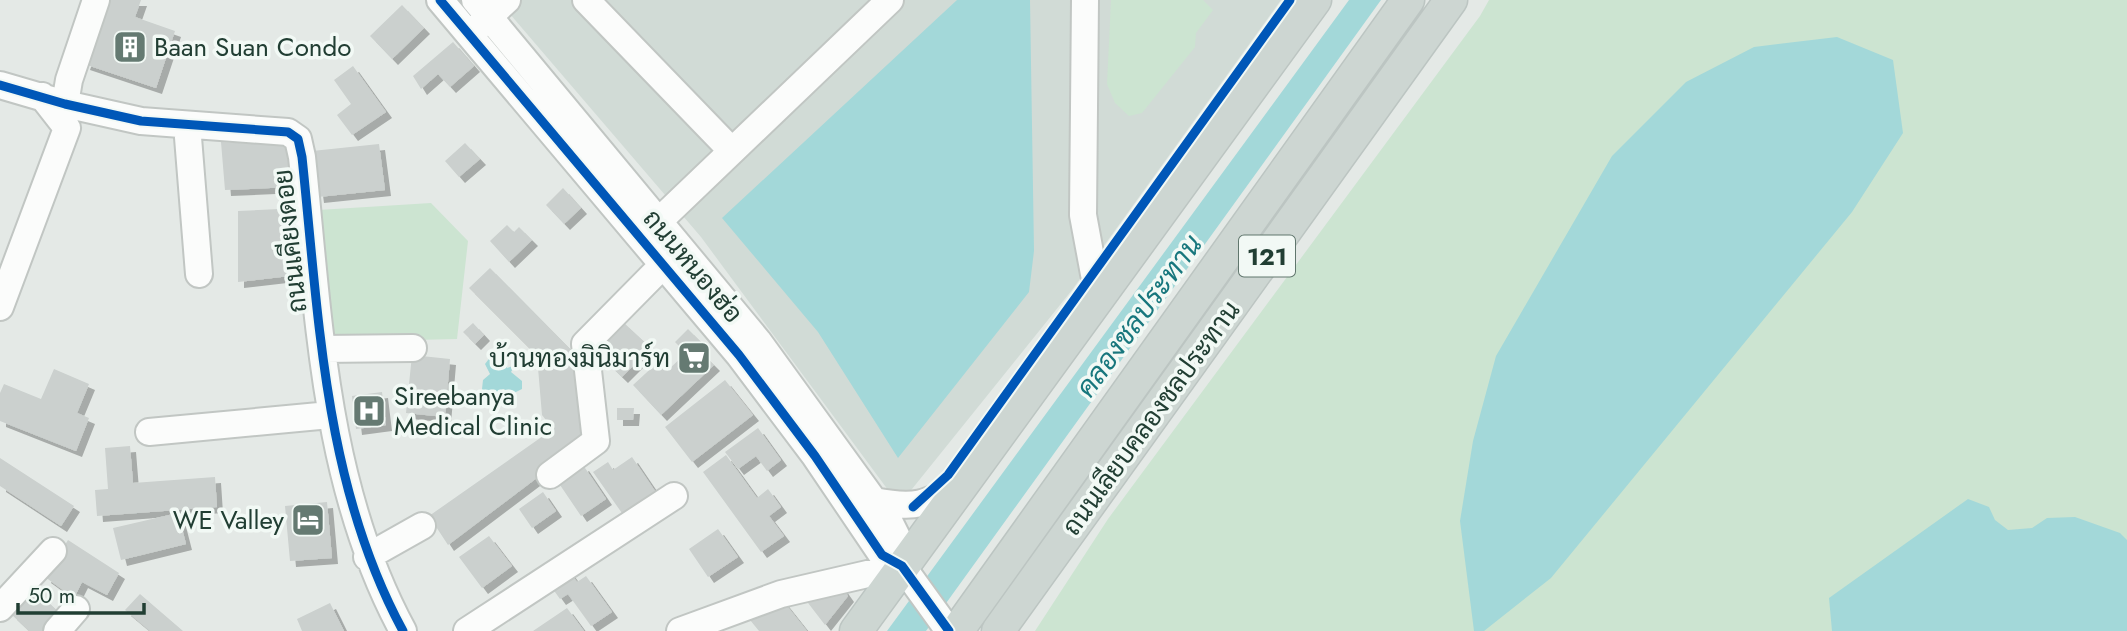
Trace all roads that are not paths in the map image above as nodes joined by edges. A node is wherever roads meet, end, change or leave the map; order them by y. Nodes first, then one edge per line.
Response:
1 (96, 0) edge
2 (440, 0) edge
3 (586, 0) edge
4 (890, 0) edge
5 (1085, 0) edge
6 (1315, 0) edge
7 (1408, 0) edge
8 (1451, 0) edge
9 (491, 5) edge
10 (470, 34) junction
11 (0, 85) edge
12 (53, 100) junction
13 (187, 125) junction
14 (732, 151) junction
15 (660, 220) junction
16 (664, 264) junction
17 (199, 274) dead end
18 (1102, 290) junction
19 (0, 307) edge
20 (413, 348) dead end
21 (322, 349) junction
22 (330, 415) junction
23 (149, 432) dead end
24 (550, 475) dead end
25 (963, 482) junction
26 (674, 496) dead end
27 (874, 501) junction
28 (422, 526) dead end
29 (53, 551) dead end
30 (367, 557) junction
31 (902, 566) junction
32 (0, 608) edge
33 (76, 609) dead end
34 (57, 631) edge
35 (403, 631) edge
36 (467, 631) edge
37 (680, 631) edge
38 (856, 631) edge
39 (949, 631) edge
40 (957, 631) edge
41 (998, 631) edge

1 - 12 street
2 - 10 street, ถนนหนองฮ่อ
3 - 14 street
4 - 14 street
5 - 18 street
6 - 18 main road
7 - 40 main road, ถนนเลียบคลองชลประทาน / 121
8 - 41 main road, ถนนเลียบคลองชลประทาน / 121
9 - 10 street
9 - 15 street, ถนนหนองฮ่อ
10 - 16 street, ถนนหนองฮ่อ
11 - 12 street, ถนนเคียงดอย
12 - 13 street, ถนนเคียงดอย
12 - 19 street
13 - 17 street
13 - 21 street, ถนนเคียงดอย
14 - 15 street
15 - 27 street, ถนนหนองฮ่อ
16 - 24 street
16 - 31 street, ถนนหนองฮ่อ
18 - 25 main road
20 - 21 street
21 - 22 street, ถนนเคียงดอย
22 - 23 street
22 - 30 street, ถนนเคียงดอย
25 - 27 street
25 - 31 main road
26 - 36 street
27 - 31 street, ถนนหนองฮ่อ
28 - 30 street
29 - 32 street
30 - 35 street, ถนนเคียงดอย
31 - 37 street
31 - 38 main road
31 - 39 street
33 - 34 street

